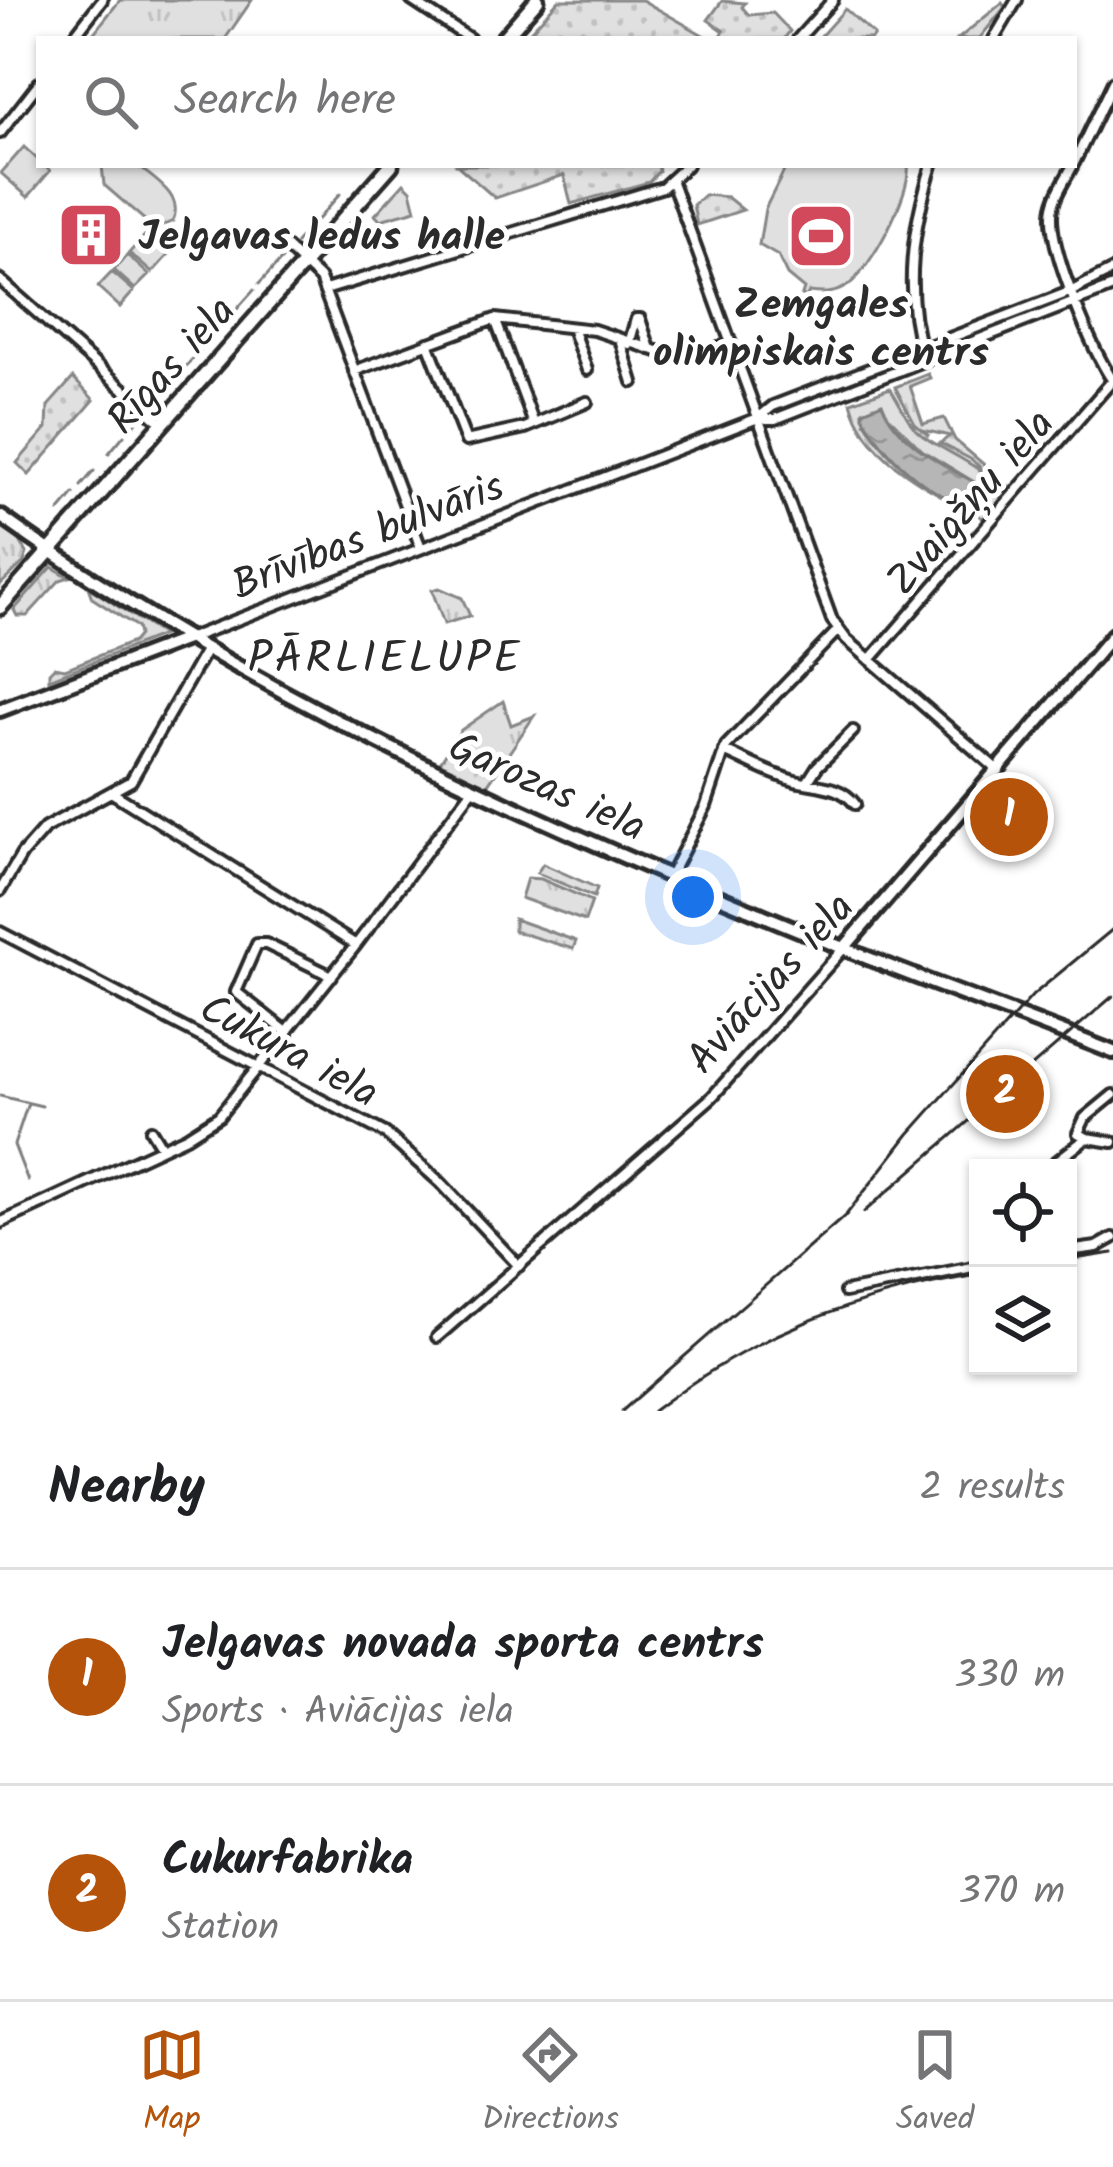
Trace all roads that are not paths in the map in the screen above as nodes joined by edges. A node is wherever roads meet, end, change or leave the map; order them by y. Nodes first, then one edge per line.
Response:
1 (102, 0) edge
2 (411, 0) edge
3 (537, 0) edge
4 (832, 0) edge
5 (1017, 0) edge
6 (74, 36) edge
7 (465, 36) edge
8 (506, 36) edge
9 (801, 36) edge
10 (996, 36) edge
11 (1113, 82) edge
12 (36, 86) edge
13 (0, 134) edge
14 (1077, 158) edge
15 (389, 168) edge
16 (683, 168) edge
17 (931, 168) edge
18 (1072, 168) edge
19 (671, 182) junction
20 (286, 247) dead end
21 (310, 267) junction
22 (1113, 270) edge
23 (0, 280) edge
24 (1113, 287) edge
25 (325, 290) junction
26 (1072, 291) junction
27 (1077, 302) junction
28 (495, 319) junction
29 (572, 328) junction
30 (428, 343) junction
31 (625, 343) junction
32 (732, 343) junction
33 (651, 350) junction
34 (921, 350) junction
35 (925, 361) junction
36 (586, 370) dead end
37 (354, 371) junction
38 (1113, 381) edge
39 (633, 382) dead end
40 (587, 402) dead end
41 (758, 418) junction
42 (162, 423) junction
43 (534, 424) junction
44 (0, 516) edge
45 (421, 548) junction
46 (50, 550) junction
47 (0, 607) edge
48 (838, 630) junction
49 (1113, 635) edge
50 (189, 638) junction
51 (206, 650) junction
52 (870, 660) junction
53 (0, 710) edge
54 (853, 731) dead end
55 (724, 752) junction
56 (999, 771) junction
57 (808, 782) junction
58 (473, 789) junction
59 (111, 792) junction
60 (855, 804) dead end
61 (670, 876) junction
62 (0, 891) edge
63 (0, 932) edge
64 (356, 945) junction
65 (844, 948) junction
66 (332, 976) junction
67 (288, 1033) junction
68 (1112, 1049) edge
69 (260, 1068) junction
70 (1113, 1095) edge
71 (151, 1130) dead end
72 (1087, 1138) junction
73 (1113, 1142) edge
74 (162, 1148) junction
75 (1060, 1159) edge
76 (0, 1223) edge
77 (1113, 1238) edge
78 (1077, 1249) edge
79 (519, 1266) junction
80 (969, 1269) edge
81 (845, 1292) dead end
82 (437, 1337) dead end

1 - 6 street
2 - 7 street
3 - 8 main road
4 - 9 street
5 - 10 street
11 - 14 street
12 - 13 street
15 - 21 main road, Rīgas iela
16 - 19 street
17 - 34 street
18 - 26 street
19 - 25 street
19 - 32 street
20 - 21 street
21 - 25 street
21 - 42 main road, Rīgas iela
22 - 26 street, Brīvības bulvāris
23 - 42 street
24 - 27 street, Brīvības bulvāris
25 - 37 street
26 - 27 street
26 - 34 street, Brīvības bulvāris
27 - 35 street, Brīvības bulvāris
27 - 38 street
28 - 29 street
28 - 30 street
28 - 43 street
29 - 31 street
29 - 36 street
30 - 37 street
30 - 43 street
31 - 33 street
31 - 33 street
31 - 39 street
32 - 33 street
32 - 41 street
34 - 35 street
34 - 41 street, Brīvības bulvāris
35 - 41 street, Brīvības bulvāris
37 - 45 street
38 - 52 street, Zvaigžņu iela
40 - 43 street
41 - 45 street, Brīvības bulvāris
41 - 48 street
42 - 46 main road, Rīgas iela
44 - 46 main road, Garozas iela
45 - 50 street, Brīvības bulvāris
46 - 47 main road, Rīgas iela
46 - 50 main road, Garozas iela
48 - 52 street
48 - 55 street
49 - 56 main road, Aviācijas iela
50 - 51 main road, Garozas iela
50 - 53 main road, Brīvības bulvāris
51 - 58 main road, Garozas iela
51 - 59 street
52 - 56 street
54 - 57 street
55 - 57 street
55 - 61 street
56 - 65 main road, Aviācijas iela
57 - 60 street
58 - 61 main road, Garozas iela
58 - 64 street
59 - 62 street
59 - 64 street
61 - 65 main road, Garozas iela
63 - 69 street, Cukura iela
64 - 66 street
65 - 68 main road, Garozas iela
65 - 79 street, Aviācijas iela
66 - 67 street
66 - 67 street
67 - 69 street
69 - 74 street
69 - 79 street, Cukura iela
70 - 72 street
71 - 74 street
72 - 73 street
72 - 75 street
74 - 76 street
77 - 78 street
79 - 82 street, Aviācijas iela
80 - 81 street

